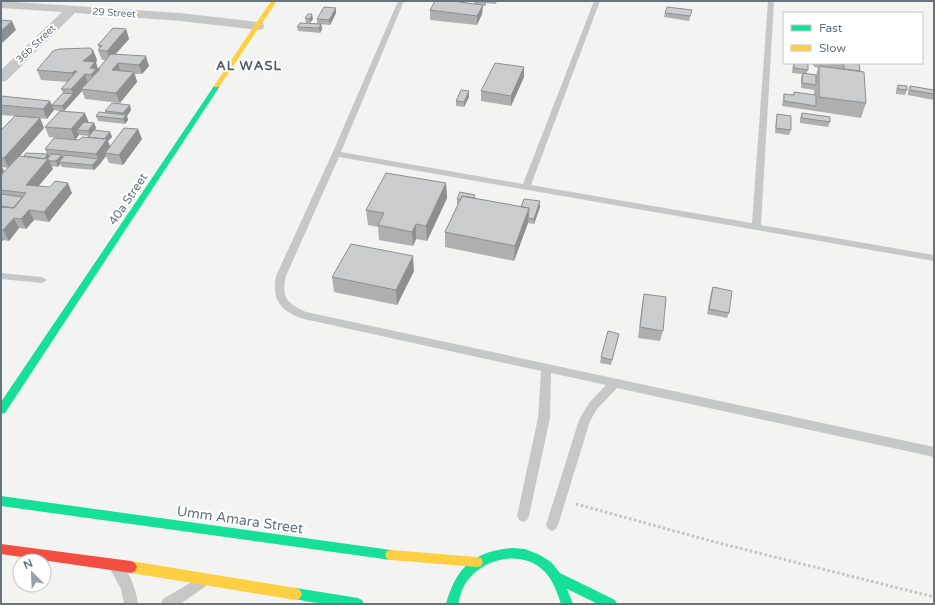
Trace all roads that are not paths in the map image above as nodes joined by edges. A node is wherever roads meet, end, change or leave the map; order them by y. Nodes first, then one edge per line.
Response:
1 (274, 1) edge
2 (401, 1) edge
3 (597, 1) edge
4 (771, 1) edge
5 (1, 4) edge
6 (71, 10) junction
7 (260, 23) junction
8 (1, 78) edge
9 (336, 154) junction
10 (526, 186) junction
11 (756, 228) junction
12 (934, 258) edge
13 (1, 276) edge
14 (42, 280) dead end
15 (546, 369) junction
16 (615, 383) junction
17 (1, 410) edge
18 (934, 452) edge
19 (1, 501) edge
20 (523, 516) dead end
21 (552, 525) dead end
22 (1, 549) edge
23 (476, 562) junction
24 (114, 564) junction
25 (558, 578) junction
26 (206, 579) junction
27 (131, 604) edge
28 (168, 604) edge
29 (358, 604) edge
30 (452, 604) edge
31 (567, 604) edge
32 (611, 604) edge

1 - 7 street, 40a Street
2 - 9 lane
3 - 10 lane
4 - 11 lane
5 - 6 street, 29 Street
6 - 7 street, 29 Street
6 - 8 street, 36b Street
7 - 17 street, 40a Street
9 - 10 lane
9 - 15 lane
10 - 11 lane
11 - 12 lane
13 - 14 lane
15 - 16 lane
15 - 20 lane
16 - 18 lane
16 - 21 lane
19 - 23 street, Umm Amara Street
22 - 24 street
23 - 25 street
23 - 30 street
24 - 26 street
24 - 27 lane
25 - 31 street
25 - 32 street
26 - 28 lane
26 - 29 street

